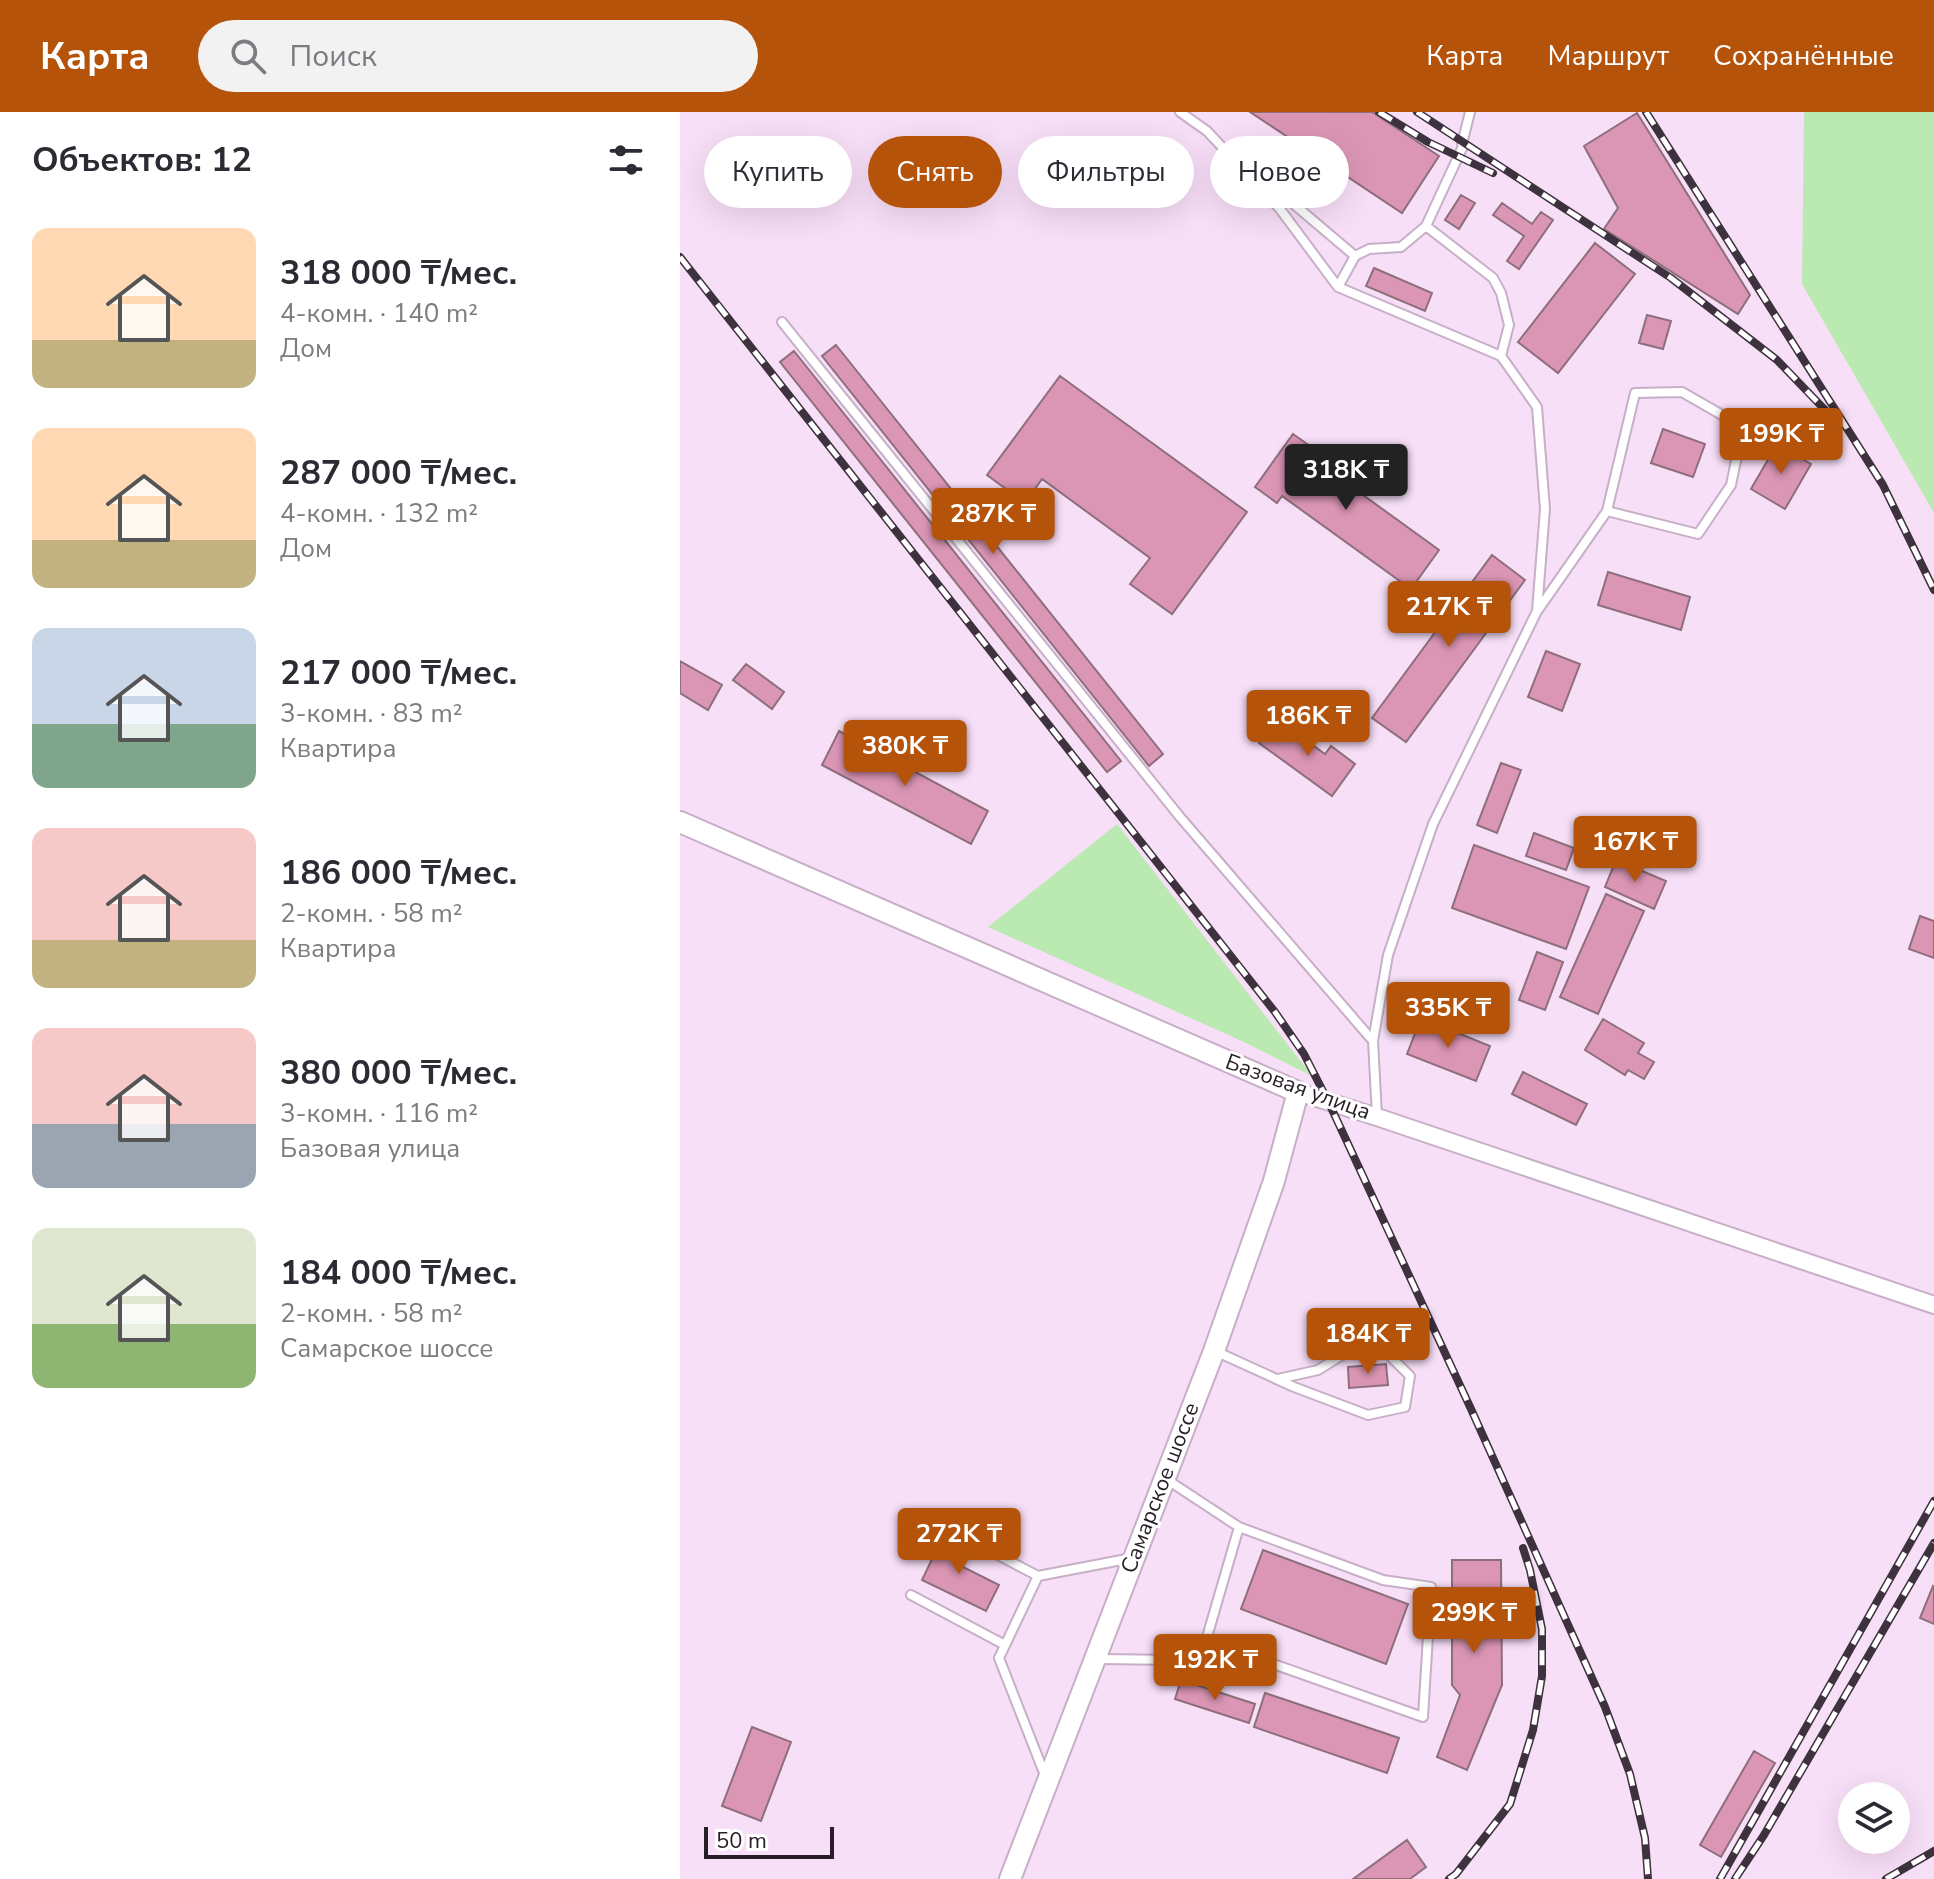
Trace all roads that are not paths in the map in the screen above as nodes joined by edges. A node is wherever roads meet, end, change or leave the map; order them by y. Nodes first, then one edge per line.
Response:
1 (1180, 112) edge
2 (1470, 112) edge
3 (1207, 131) junction
4 (1426, 226) junction
5 (1355, 256) junction
6 (1338, 287) junction
7 (782, 322) dead end
8 (1501, 356) junction
9 (1607, 511) junction
10 (1537, 611) junction
11 (680, 822) edge
12 (1373, 1041) junction
13 (1298, 1092) junction
14 (1377, 1117) junction
15 (1934, 1305) edge
16 (1214, 1351) junction
17 (1278, 1379) junction
18 (1164, 1477) junction
19 (943, 1526) dead end
20 (1239, 1527) junction
21 (1133, 1558) junction
22 (1038, 1576) junction
23 (911, 1595) dead end
24 (1005, 1645) junction
25 (1093, 1658) junction
26 (1200, 1661) junction
27 (1047, 1781) junction
28 (1010, 1879) edge

1 - 3 lane
2 - 4 lane
3 - 5 lane
3 - 6 lane
4 - 5 lane
4 - 8 lane
5 - 6 lane
6 - 8 lane
7 - 12 lane
8 - 10 lane
9 - 9 lane
9 - 10 lane
10 - 12 lane
11 - 13 street, Базовая улица
12 - 14 lane
13 - 14 street, Базовая улица
13 - 16 street, Самарское шоссе
14 - 15 street, Базовая улица
16 - 17 lane
16 - 18 street, Самарское шоссе
17 - 17 lane
18 - 20 lane
18 - 21 street, Самарское шоссе
19 - 22 lane
20 - 26 lane
20 - 26 lane
21 - 22 lane
21 - 25 street, Самарское шоссе
22 - 24 lane
23 - 24 lane
24 - 27 lane
25 - 26 lane
25 - 27 street, Самарское шоссе
27 - 28 street, Самарское шоссе

